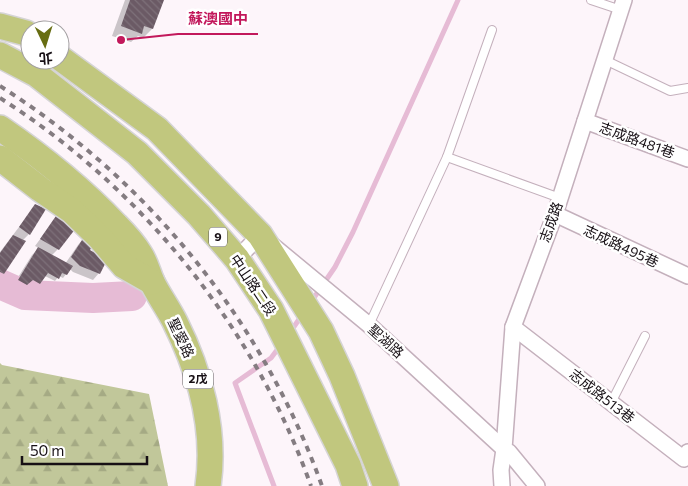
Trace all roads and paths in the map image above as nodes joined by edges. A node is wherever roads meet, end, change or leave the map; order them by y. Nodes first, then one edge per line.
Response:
1 (591, 0) edge
2 (623, 5) edge
3 (0, 16) edge
4 (0, 26) edge
5 (20, 29) edge
6 (492, 30) dead end
7 (20, 32) edge
8 (5, 58) edge
9 (605, 60) junction
10 (70, 65) edge
11 (688, 88) edge
12 (585, 121) junction
13 (4, 131) edge
14 (447, 157) junction
15 (0, 158) edge
16 (688, 159) edge
17 (0, 167) edge
18 (40, 189) junction
19 (560, 198) junction
20 (555, 214) junction
21 (260, 235) junction
22 (237, 259) junction
23 (688, 276) edge
24 (152, 282) junction
25 (369, 325) junction
26 (513, 327) junction
27 (645, 336) dead end
28 (611, 403) junction
29 (504, 449) junction
30 (688, 452) edge
31 (208, 486) edge
32 (355, 486) edge
33 (386, 486) edge
34 (502, 486) edge
35 (537, 486) edge

1 - 2 lane
2 - 9 street, 志成路
3 - 5 main road
4 - 7 main road
6 - 14 lane
8 - 22 main road, 中山路二段 / 9
9 - 11 lane
9 - 12 street, 志成路
10 - 21 main road, 9
12 - 16 street, 志成路481巷
12 - 19 street, 志成路
13 - 24 main road, 聖愛路 / 2戊
14 - 19 lane
14 - 25 lane
15 - 18 main road
17 - 18 main road
18 - 24 main road
19 - 20 street, 志成路
20 - 23 street, 志成路495巷
20 - 26 street, 志成路
21 - 22 street
21 - 25 street, 聖湖路
21 - 33 main road, 9
22 - 32 main road, 中山路二段 / 9
24 - 31 main road, 聖愛路 / 2戊
25 - 29 street, 聖湖路
26 - 28 street, 志成路513巷
26 - 29 street, 志成路
27 - 28 lane
28 - 30 street, 志成路513巷
29 - 34 street
29 - 35 street, 聖湖路

